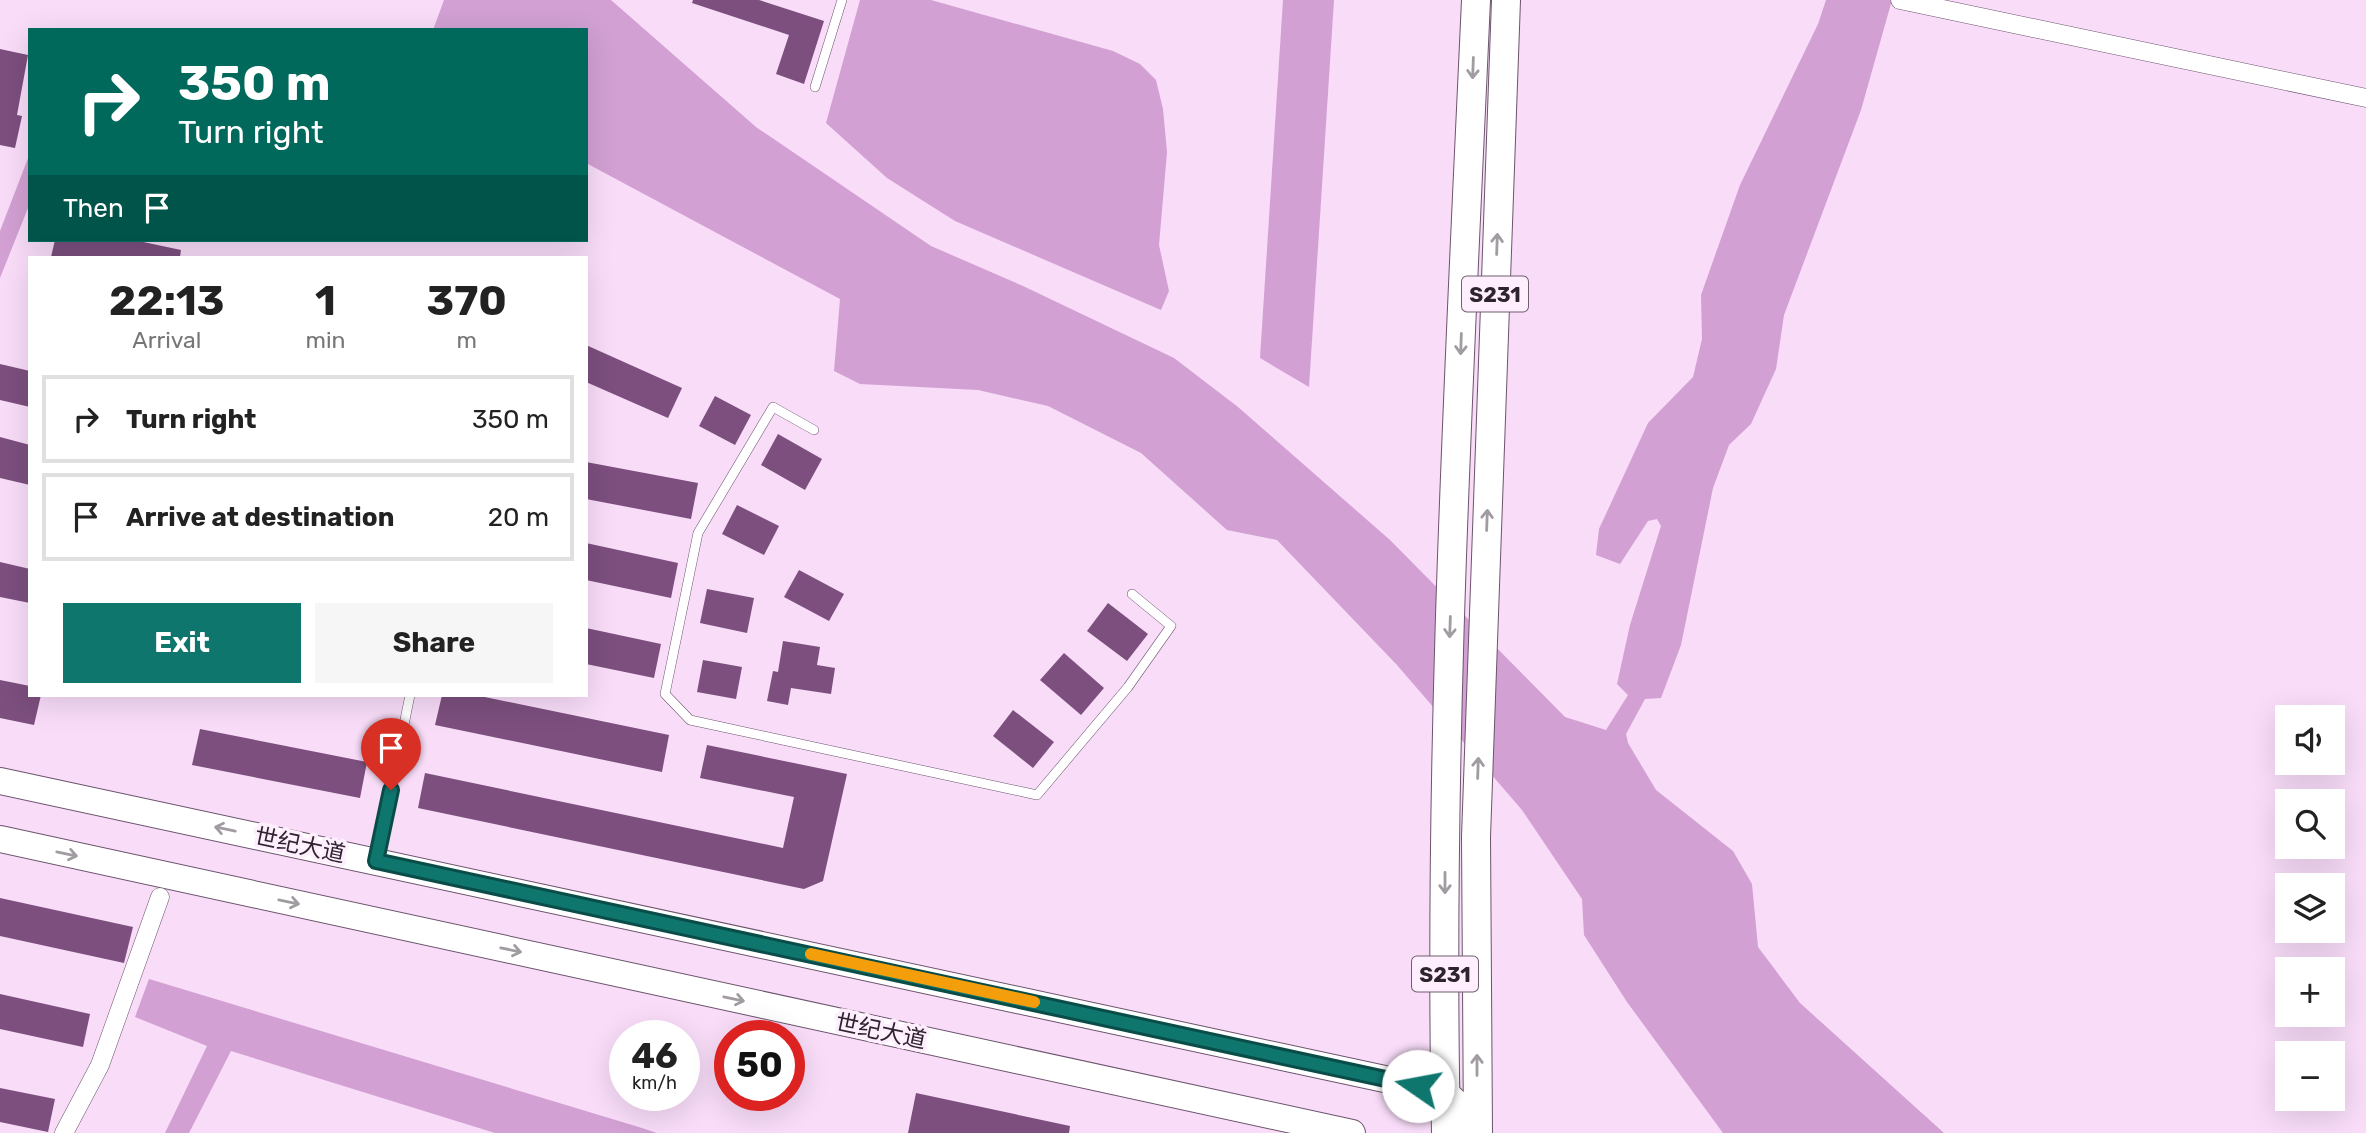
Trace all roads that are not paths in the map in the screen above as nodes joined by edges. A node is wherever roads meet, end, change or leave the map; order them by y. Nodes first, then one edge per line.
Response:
1 (842, 0) edge
2 (1476, 0) edge
3 (1506, 0) edge
4 (1908, 2) edge
5 (815, 87) dead end
6 (2366, 98) edge
7 (814, 430) dead end
8 (1132, 594) dead end
9 (410, 697) edge
10 (0, 781) edge
11 (0, 839) edge
12 (376, 861) junction
13 (160, 897) dead end
14 (1445, 1092) junction
15 (1474, 1130) edge
16 (64, 1133) edge
17 (1352, 1133) edge
18 (1446, 1133) edge

1 - 5 lane
2 -> 14 main road, S231
15 -> 3 main road, S231
4 - 6 street
7 - 8 lane
9 - 12 lane
12 -> 10 main road, 世纪大道
11 -> 17 main road, 世纪大道
12 - 14 main road, 世纪大道
13 - 16 street
14 - 15 main road
14 - 18 main road, S231

